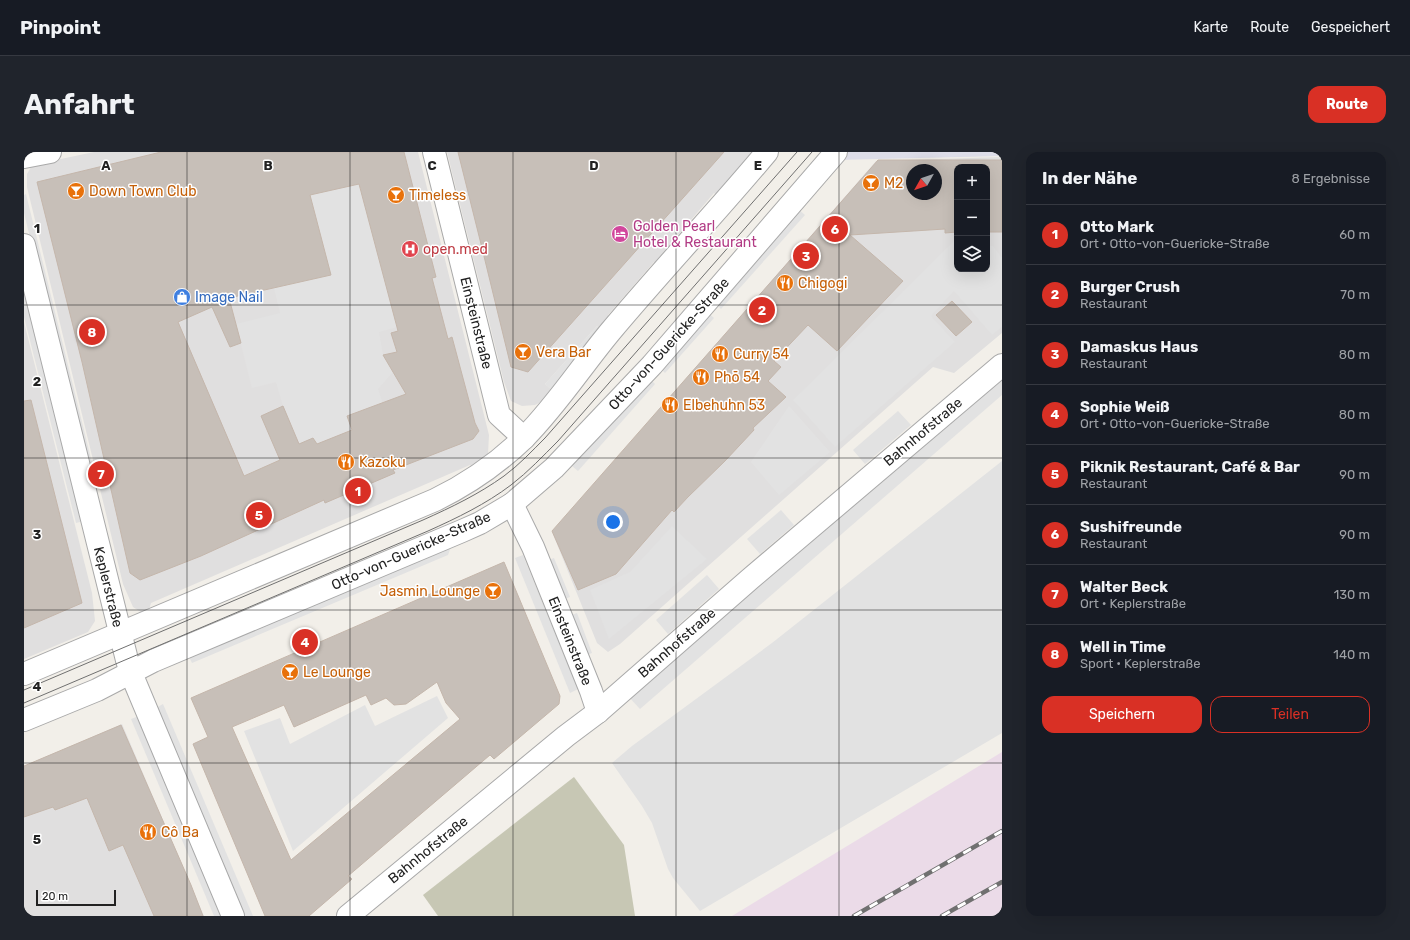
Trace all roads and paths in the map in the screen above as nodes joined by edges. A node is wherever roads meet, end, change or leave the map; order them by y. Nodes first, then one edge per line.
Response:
1 (50, 152) edge
2 (434, 152) edge
3 (767, 152) edge
4 (836, 152) edge
5 (24, 157) edge
6 (24, 245) edge
7 (1002, 365) edge
8 (524, 438) junction
9 (512, 504) junction
10 (120, 634) junction
11 (131, 673) junction
12 (24, 674) edge
13 (598, 712) junction
14 (24, 720) edge
15 (233, 916) edge
16 (348, 916) edge

1 - 5 street
2 - 8 street, Einsteinstraße
3 - 8 street
4 - 9 street, Otto-von-Guericke-Straße
6 - 10 street, Keplerstraße
7 - 13 street, Bahnhofstraße
8 - 10 street
9 - 11 street, Otto-von-Guericke-Straße
9 - 13 street, Einsteinstraße
10 - 11 street, Keplerstraße
10 - 12 street
11 - 14 street, Otto-von-Guericke-Straße
11 - 15 street, Keplerstraße
13 - 16 street, Bahnhofstraße

